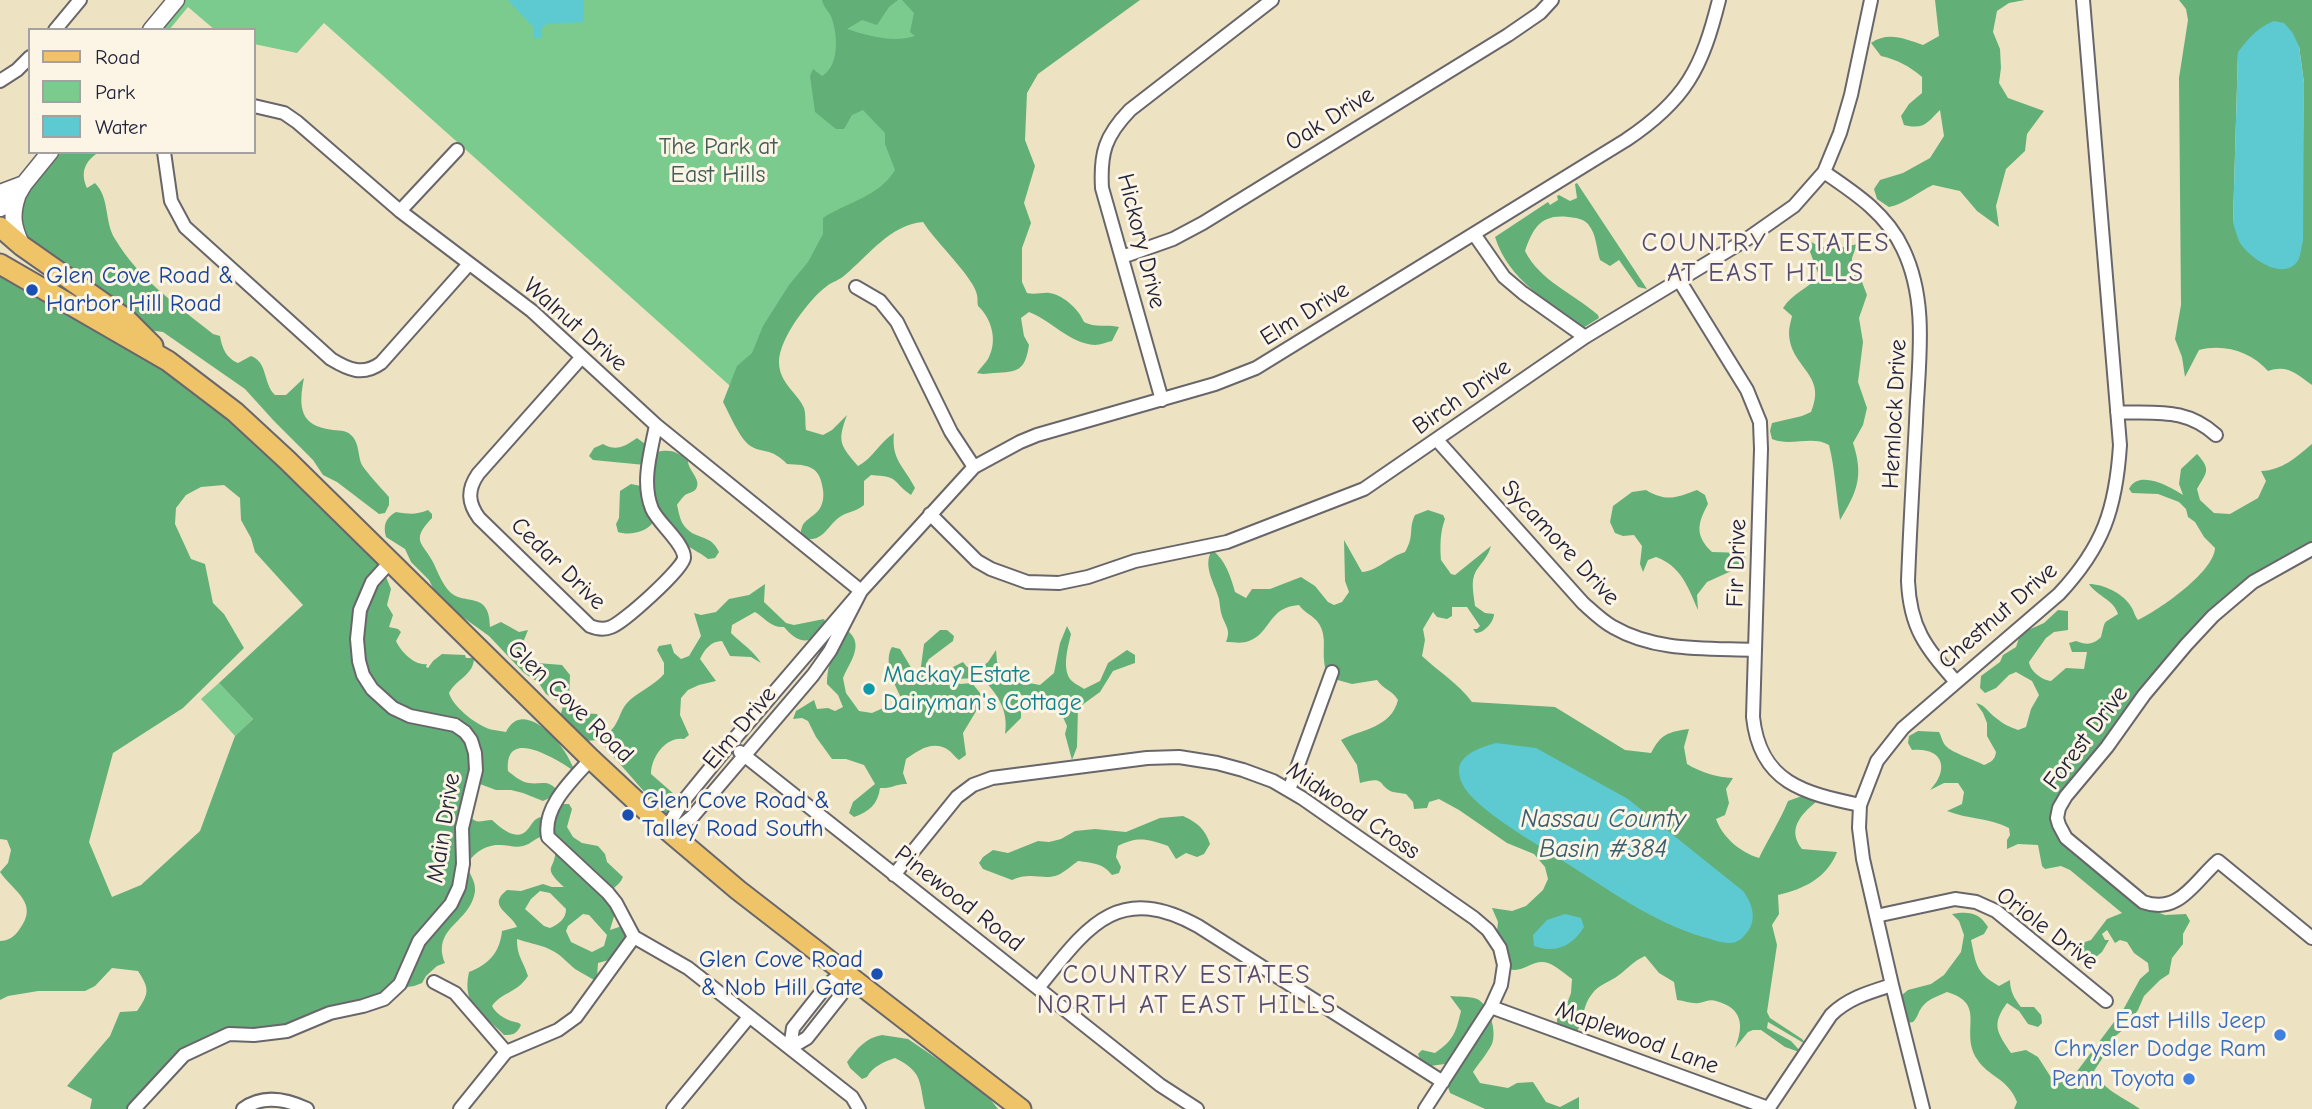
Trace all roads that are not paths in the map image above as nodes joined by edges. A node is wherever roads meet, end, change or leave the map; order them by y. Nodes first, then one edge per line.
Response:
1 (80, 0) edge
2 (176, 0) edge
3 (1272, 0) edge
4 (1552, 0) edge
5 (1719, 0) edge
6 (1871, 0) edge
7 (2083, 0) edge
8 (57, 28) edge
9 (153, 28) edge
10 (28, 59) edge
11 (0, 81) edge
12 (256, 106) edge
13 (457, 150) dead end
14 (48, 154) edge
15 (164, 154) edge
16 (1824, 172) junction
17 (20, 191) junction
18 (0, 193) edge
19 (0, 208) edge
20 (400, 211) junction
21 (0, 227) edge
22 (1474, 234) junction
23 (22, 246) junction
24 (1122, 257) junction
25 (0, 264) edge
26 (469, 264) junction
27 (1679, 280) junction
28 (856, 287) dead end
29 (1585, 337) junction
30 (582, 358) junction
31 (168, 361) junction
32 (1162, 400) junction
33 (2117, 412) junction
34 (656, 425) junction
35 (2216, 435) dead end
36 (1437, 440) junction
37 (974, 467) junction
38 (930, 514) junction
39 (2312, 549) edge
40 (391, 561) junction
41 (861, 591) junction
42 (1755, 650) junction
43 (1332, 672) dead end
44 (1956, 682) junction
45 (730, 744) junction
46 (744, 756) junction
47 (592, 759) junction
48 (1289, 790) junction
49 (1860, 805) junction
50 (666, 829) junction
51 (894, 875) junction
52 (1876, 916) junction
53 (634, 937) junction
54 (2312, 938) edge
55 (845, 971) junction
56 (434, 982) dead end
57 (1892, 985) junction
58 (1038, 988) junction
59 (2106, 1001) dead end
60 (1490, 1007) junction
61 (749, 1017) junction
62 (790, 1048) junction
63 (506, 1052) junction
64 (1443, 1082) junction
65 (1768, 1108) edge
66 (134, 1109) edge
67 (243, 1109) edge
68 (307, 1109) edge
69 (460, 1109) edge
70 (673, 1109) edge
71 (859, 1109) edge
72 (1021, 1109) edge
73 (1197, 1109) edge
74 (1425, 1109) edge
75 (1923, 1109) edge

1 - 8 street
2 - 9 street
3 - 24 street, Hickory Drive
4 - 24 street, Oak Drive
5 - 22 street, Elm Drive
6 - 16 street, Birch Drive
7 - 33 street, Chestnut Drive
10 - 11 street
12 - 20 street, Walnut Drive
13 - 20 street
14 - 17 street
15 - 26 street
16 - 27 street, Birch Drive
16 - 44 street, Hemlock Drive
17 - 18 street
17 - 19 street
17 - 23 street
20 - 26 street, Walnut Drive
21 - 23 main road, Glen Cove Road
22 - 29 street
22 - 32 street, Elm Drive
23 - 31 main road, Glen Cove Road
24 - 32 street, Hickory Drive
25 - 31 main road, Glen Cove Road
26 - 30 street, Walnut Drive
27 - 29 street, Birch Drive
27 - 42 street, Fir Drive
28 - 37 street
29 - 36 street, Birch Drive
30 - 34 street, Walnut Drive
30 - 34 street, Cedar Drive
31 - 40 main road, Glen Cove Road
32 - 37 street, Elm Drive
33 - 35 street
33 - 44 street, Chestnut Drive
34 - 41 street, Walnut Drive
36 - 38 street, Birch Drive
36 - 42 street, Sycamore Drive
37 - 38 street, Elm Drive
38 - 41 street, Elm Drive
39 - 54 street, Forest Drive
40 - 47 main road, Glen Cove Road
40 - 66 street, Main Drive
41 - 45 street, Elm Drive
41 - 46 street, Elm Drive
42 - 49 street, Fir Drive
43 - 48 street
44 - 49 street, Chestnut Drive
45 - 46 street, Pinewood Road
45 - 50 street, Elm Drive
46 - 50 street, Elm Drive
46 - 51 street, Pinewood Road
47 - 50 main road, Glen Cove Road
47 - 53 street
48 - 51 street, Midwood Cross
48 - 60 street, Midwood Cross
49 - 52 street, Chestnut Drive
50 - 55 main road, Glen Cove Road
51 - 58 street, Pinewood Road
52 - 57 street, Chestnut Drive
52 - 59 street, Oriole Drive
53 - 61 street
53 - 63 street
55 - 62 street
55 - 72 main road, Glen Cove Road
56 - 63 street
57 - 65 street
57 - 75 street, Chestnut Drive
58 - 64 street
58 - 73 street, Pinewood Road
60 - 64 street, Midwood Cross
60 - 65 street, Maplewood Lane
61 - 62 street
61 - 70 street
62 - 71 street
63 - 69 street
64 - 74 street, Midwood Cross
67 - 68 street

